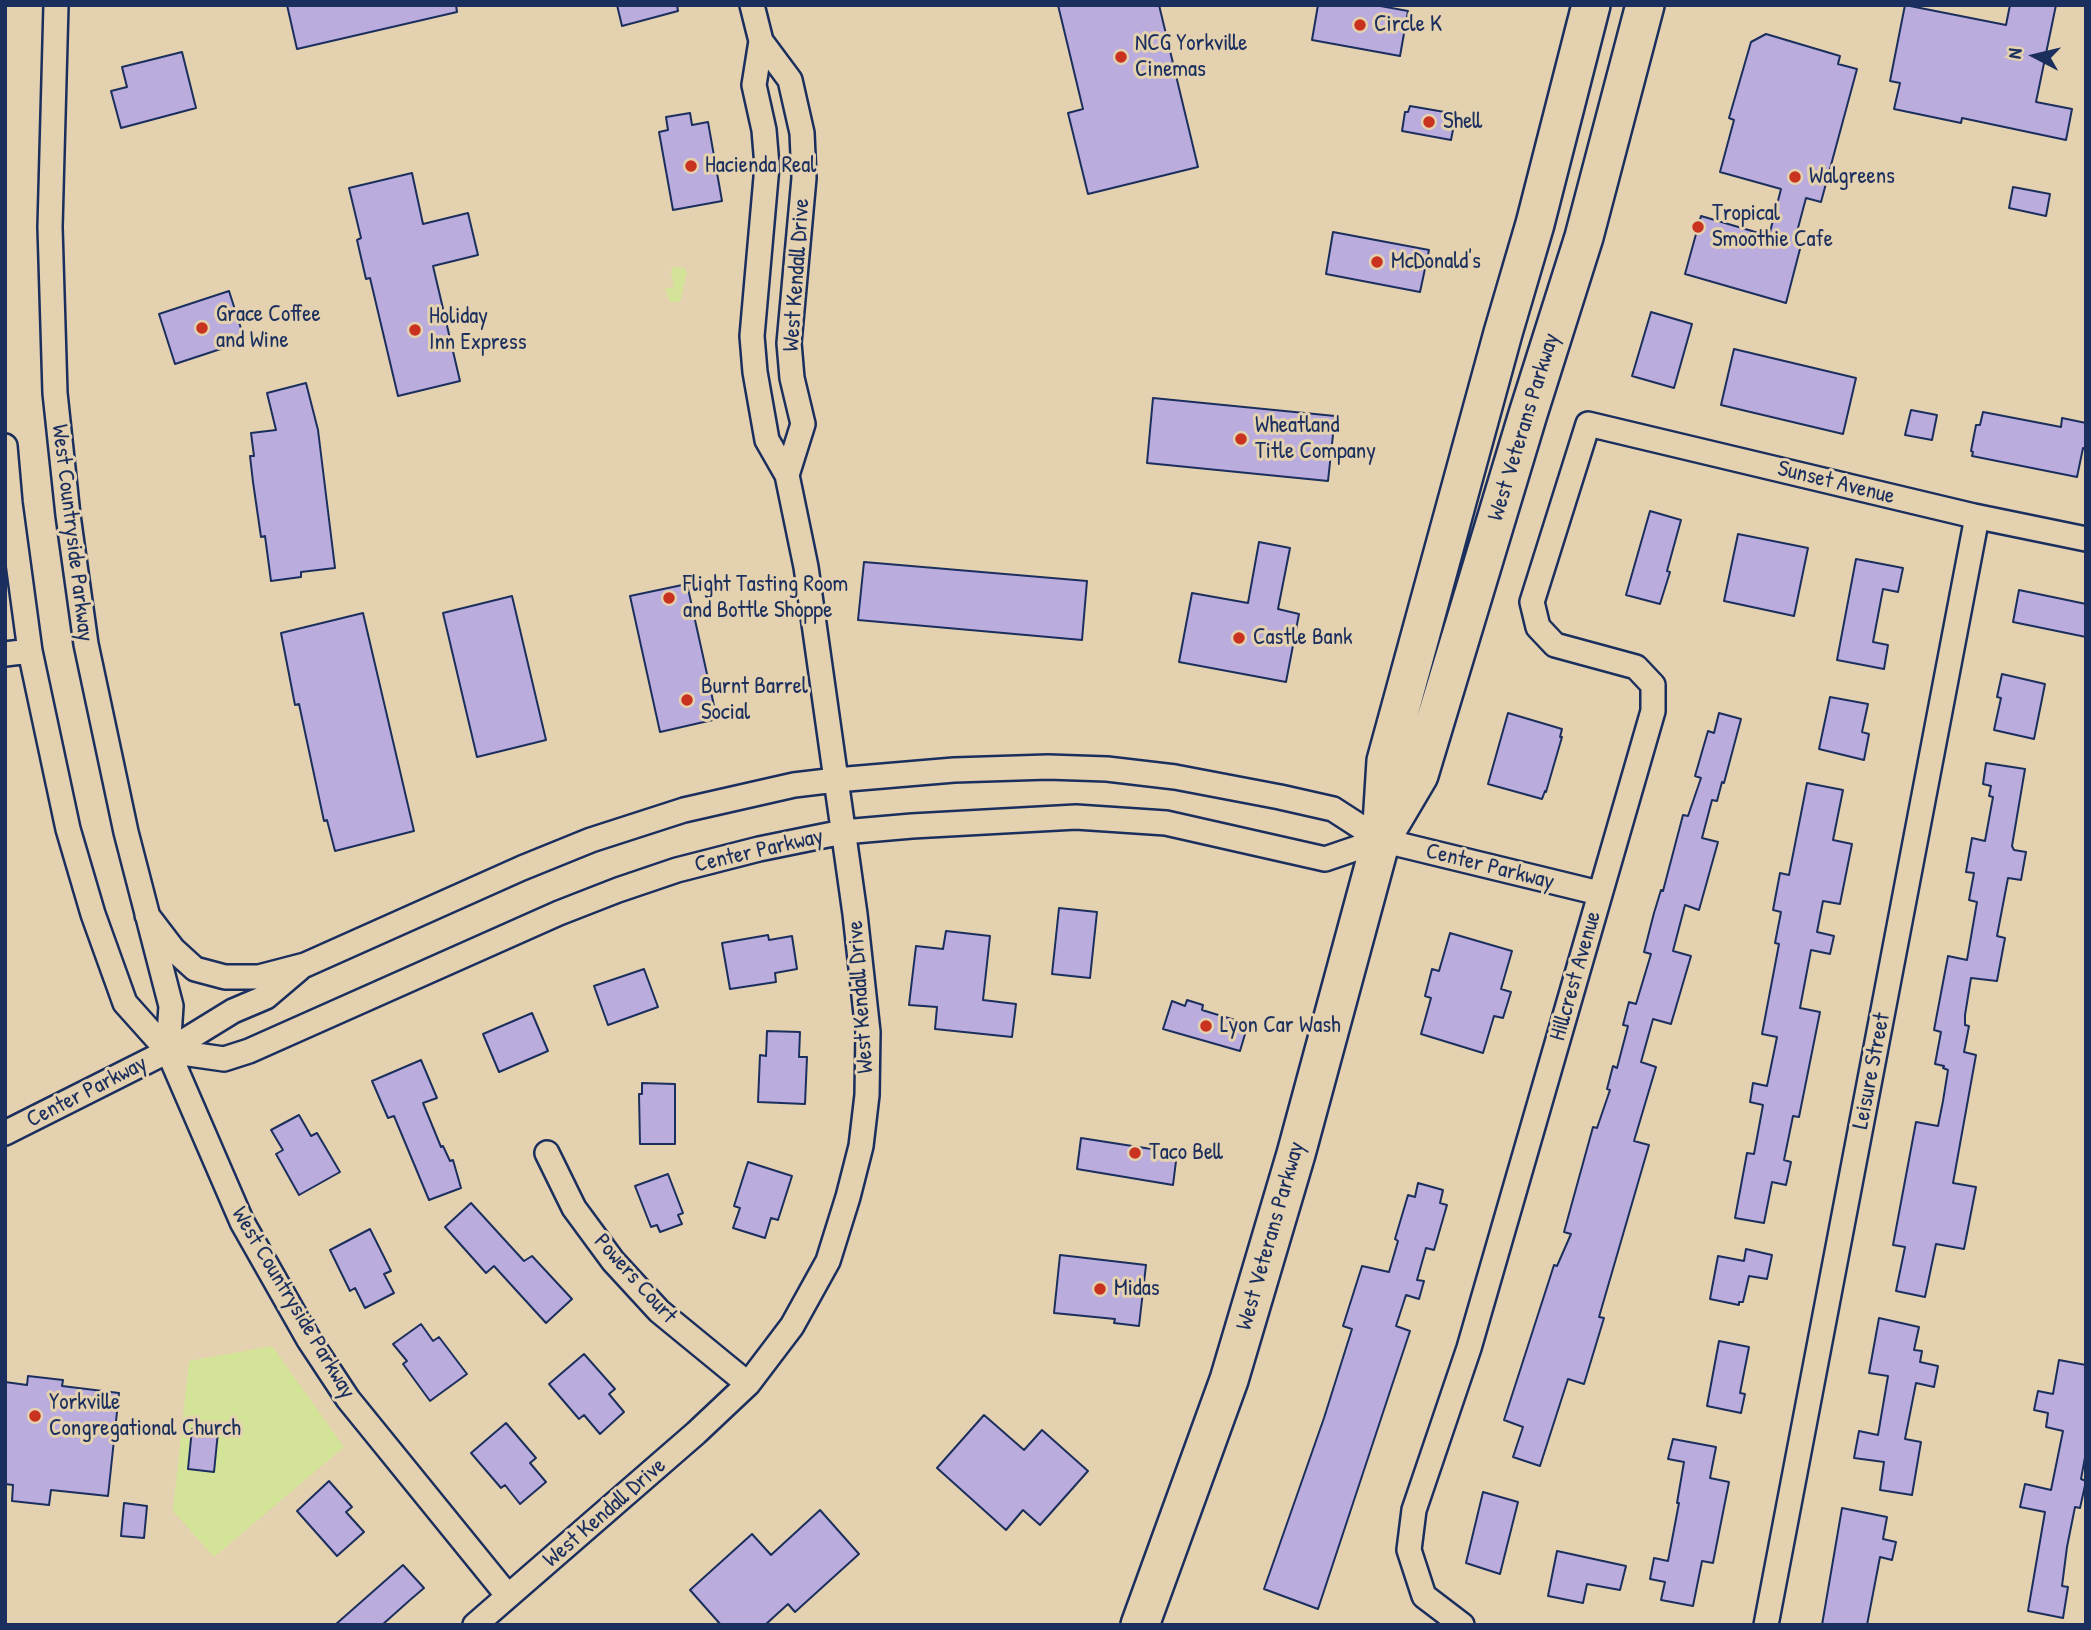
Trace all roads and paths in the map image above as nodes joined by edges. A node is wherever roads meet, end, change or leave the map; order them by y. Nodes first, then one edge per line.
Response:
1 (57, 5) edge
2 (752, 5) edge
3 (1591, 5) edge
4 (1645, 5) edge
5 (761, 41) junction
6 (1588, 424) joint
7 (5, 446) edge
8 (788, 475) junction
9 (1977, 517) junction
10 (2086, 539) edge
11 (30, 651) junction
12 (5, 654) edge
13 (836, 780) junction
14 (843, 832) junction
15 (1381, 840) junction
16 (1600, 893) junction
17 (148, 915) junction
18 (304, 965) junction
19 (168, 1051) junction
20 (5, 1133) edge
21 (547, 1153) dead end
22 (748, 1384) junction
23 (508, 1597) junction
24 (475, 1625) edge
25 (1140, 1625) edge
26 (1462, 1625) edge
27 (1766, 1625) edge

1 - 17 street, West Countryside Parkway
2 - 5 street, West Kendall Drive
3 - 15 main road, West Veterans Parkway
4 - 15 main road, West Veterans Parkway
5 - 8 street, West Kendall Drive
5 - 8 street, West Kendall Drive
6 - 9 street, Sunset Avenue
6 - 16 street, Hillcrest Avenue
7 - 11 street, West Countryside Parkway
8 - 13 street, West Kendall Drive
9 - 10 street, Sunset Avenue
9 - 27 street, Leisure Street
11 - 12 street
11 - 19 street, West Countryside Parkway
13 - 14 street, West Kendall Drive
13 - 15 street, Center Parkway
13 - 18 street, Center Parkway
14 - 15 street, Center Parkway
14 - 19 street, Center Parkway
14 - 22 street, West Kendall Drive
15 - 16 street, Center Parkway
15 - 25 main road, West Veterans Parkway
16 - 26 street, Hillcrest Avenue
17 - 18 street, Center Parkway
17 - 19 street, West Countryside Parkway
18 - 19 street, Center Parkway
19 - 20 street, Center Parkway
19 - 23 street, West Countryside Parkway
21 - 22 street, Powers Court
22 - 23 street, West Kendall Drive
23 - 24 street, West Kendall Drive

